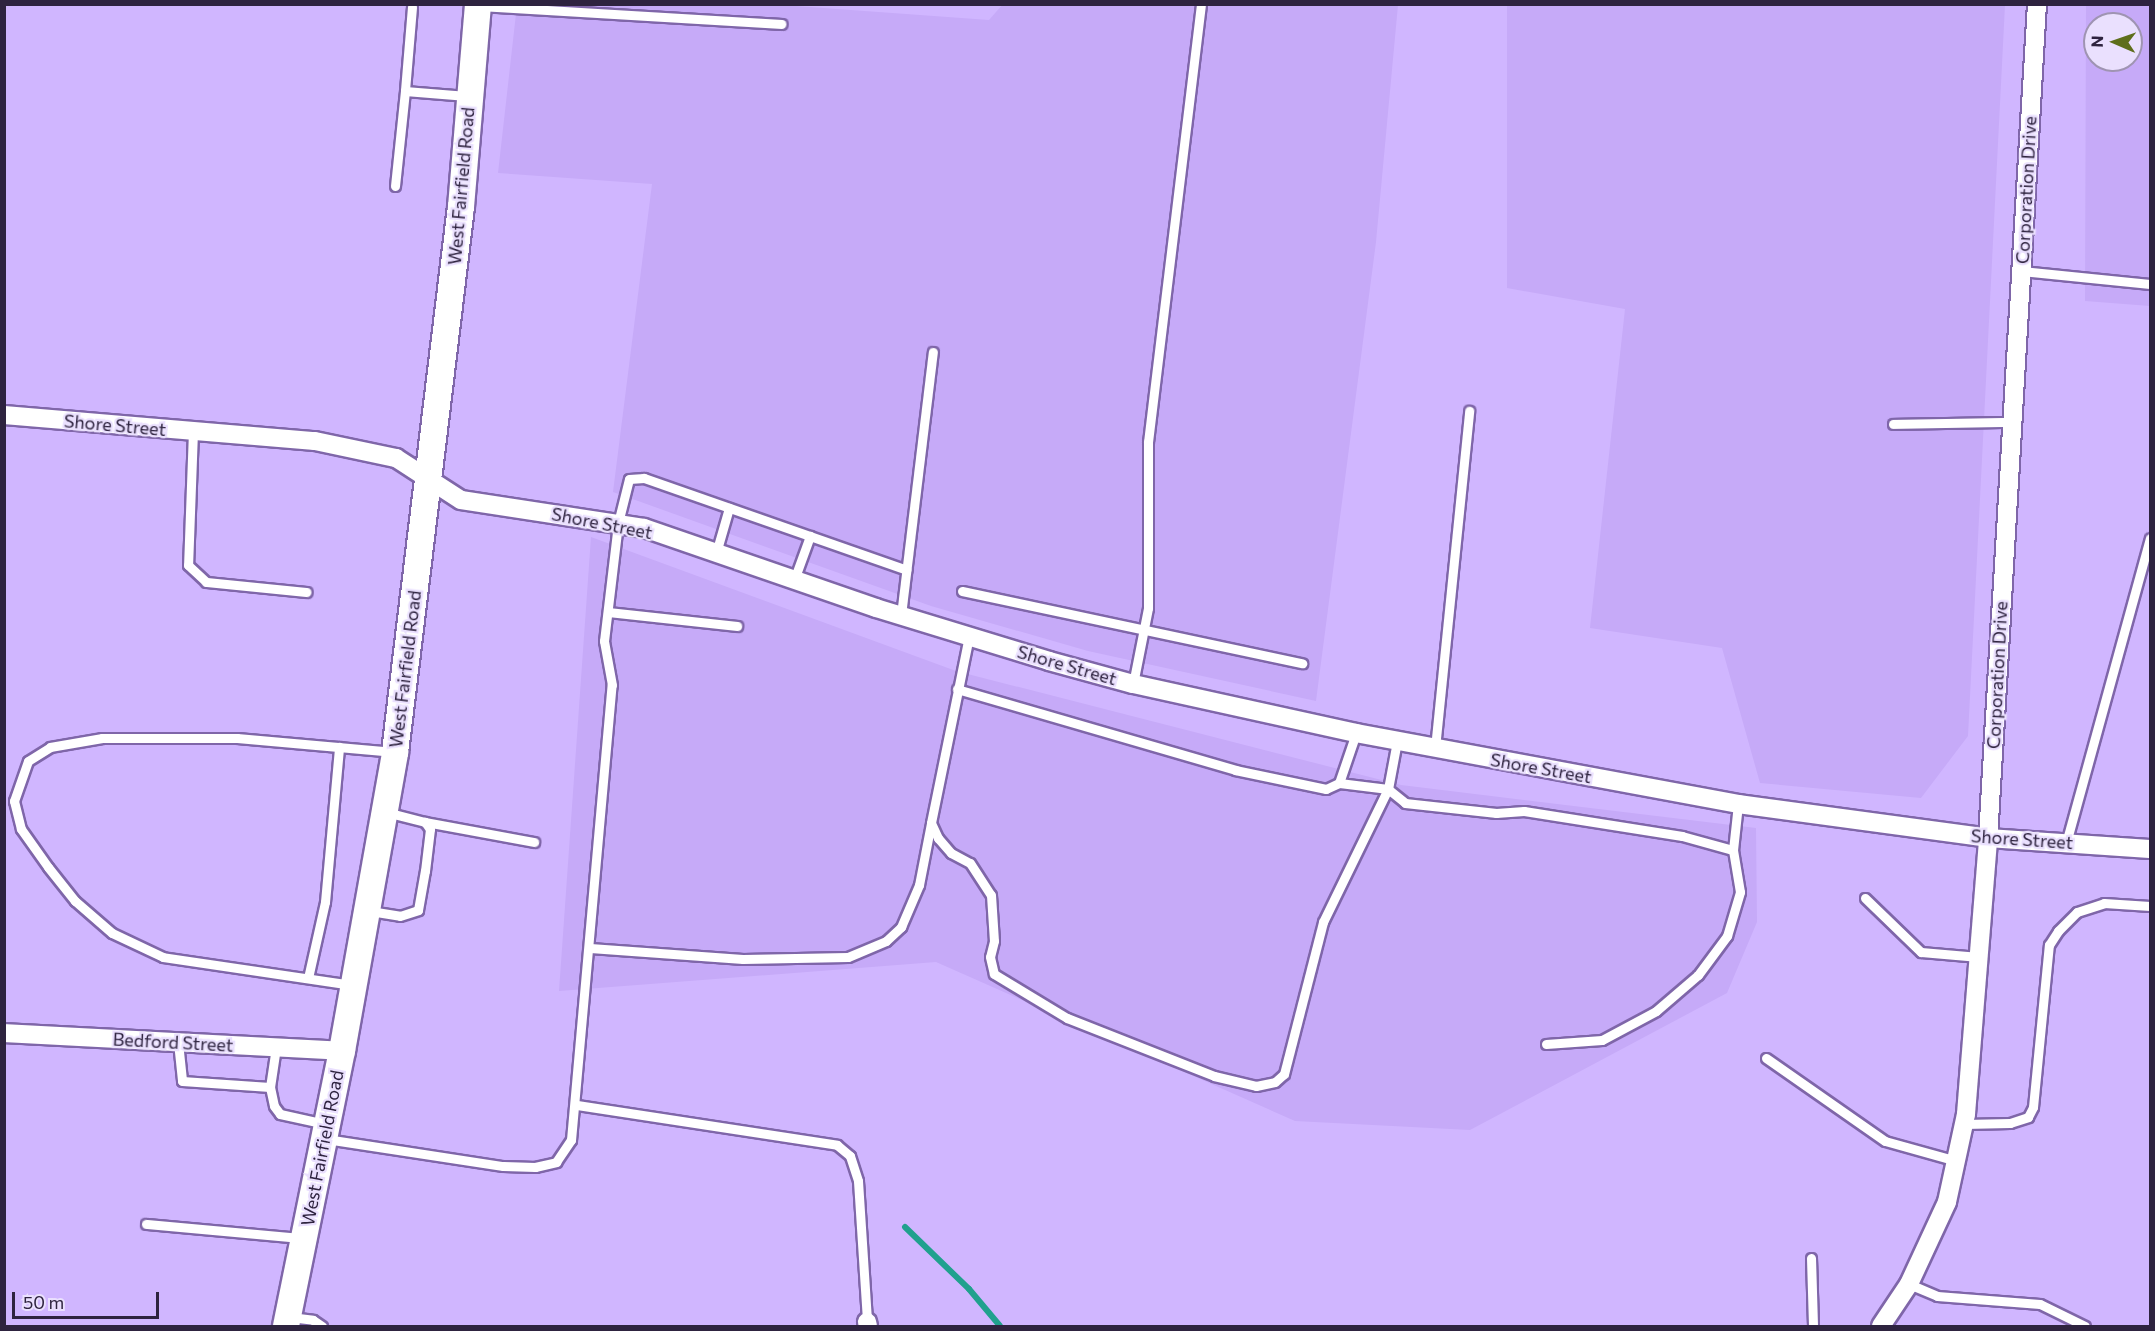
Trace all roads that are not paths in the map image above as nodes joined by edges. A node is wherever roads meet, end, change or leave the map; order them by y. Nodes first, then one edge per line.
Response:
1 (2037, 4) edge
2 (478, 5) edge
3 (1201, 5) edge
4 (412, 7) dead end
5 (781, 24) dead end
6 (405, 91) junction
7 (470, 96) junction
8 (395, 186) dead end
9 (2021, 271) junction
10 (2151, 284) edge
11 (933, 352) dead end
12 (1469, 411) dead end
13 (4, 415) edge
14 (2012, 422) junction
15 (1893, 424) dead end
16 (193, 431) junction
17 (429, 480) junction
18 (729, 508) junction
19 (618, 523) junction
20 (810, 536) junction
21 (2151, 538) edge
22 (716, 553) junction
23 (906, 570) junction
24 (794, 580) junction
25 (962, 591) dead end
26 (307, 592) dead end
27 (608, 612) junction
28 (901, 615) junction
29 (737, 626) dead end
30 (1144, 629) junction
31 (969, 636) junction
32 (1302, 663) dead end
33 (1133, 684) junction
34 (957, 689) junction
35 (1356, 733) junction
36 (1397, 741) junction
37 (339, 747) junction
38 (1435, 748) junction
39 (395, 752) junction
40 (1339, 783) junction
41 (1388, 789) junction
42 (1738, 804) junction
43 (386, 812) junction
44 (425, 822) junction
45 (931, 823) junction
46 (1988, 838) junction
47 (534, 842) dead end
48 (2066, 843) junction
49 (2151, 849) edge
50 (1733, 850) junction
51 (1865, 898) dead end
52 (2151, 906) edge
53 (368, 911) junction
54 (590, 948) junction
55 (1979, 957) junction
56 (308, 978) junction
57 (354, 985) junction
58 (4, 1033) edge
59 (178, 1042) junction
60 (1546, 1044) dead end
61 (276, 1047) junction
62 (342, 1051) junction
63 (1766, 1058) dead end
64 (270, 1087) junction
65 (577, 1105) junction
66 (1964, 1124) junction
67 (325, 1132) junction
68 (1957, 1161) junction
69 (146, 1224) dead end
70 (304, 1238) junction
71 (1811, 1258) dead end
72 (1909, 1284) junction
73 (287, 1322) edge
74 (868, 1324) edge
75 (322, 1326) edge
76 (333, 1326) edge
77 (1813, 1326) edge
78 (1881, 1326) edge
79 (2085, 1326) edge

1 - 9 street, Corporation Drive
2 - 5 lane
2 - 7 main road, West Fairfield Road
3 - 30 lane
4 - 6 lane
6 - 7 lane
6 - 8 lane
7 - 17 main road, West Fairfield Road
9 - 10 lane
9 - 14 street, Corporation Drive
11 - 23 lane
12 - 38 lane
13 - 16 street, Shore Street
14 - 15 lane
14 - 46 street, Corporation Drive
16 - 17 street, Shore Street
16 - 26 lane
17 - 19 street, Shore Street
17 - 39 main road, West Fairfield Road
18 - 19 lane
18 - 20 lane
18 - 22 lane
19 - 22 street, Shore Street
19 - 27 lane
20 - 23 lane
20 - 24 lane
21 - 48 lane
22 - 24 street, Shore Street
23 - 28 lane
24 - 28 street, Shore Street
25 - 30 lane
27 - 29 lane
27 - 54 lane
28 - 31 street, Shore Street
30 - 32 lane
30 - 33 lane
31 - 33 street, Shore Street
31 - 34 lane
33 - 35 street, Shore Street
34 - 40 lane
34 - 45 lane
35 - 36 street, Shore Street
35 - 40 lane
36 - 38 street, Shore Street
36 - 41 lane
37 - 39 lane
37 - 56 lane
37 - 56 lane
38 - 42 street, Shore Street
39 - 43 main road, West Fairfield Road
40 - 41 lane
41 - 45 lane
41 - 50 lane
42 - 46 street, Shore Street
42 - 50 lane
43 - 44 lane
43 - 53 main road, West Fairfield Road
44 - 47 lane
44 - 53 lane
45 - 54 lane
46 - 48 street, Shore Street
46 - 55 street, Corporation Drive
48 - 49 street, Shore Street
50 - 60 lane
51 - 55 lane
52 - 66 lane
53 - 57 main road, West Fairfield Road
54 - 65 lane
55 - 66 street, Corporation Drive
56 - 57 lane
57 - 62 main road, West Fairfield Road
58 - 59 street, Bedford Street
59 - 61 street, Bedford Street
59 - 64 lane
61 - 62 street, Bedford Street
61 - 64 lane
62 - 67 main road, West Fairfield Road
63 - 68 lane
64 - 67 lane
65 - 67 lane
65 - 74 lane
66 - 68 street, Corporation Drive
67 - 70 main road, West Fairfield Road
68 - 72 street, Corporation Drive
69 - 70 lane
70 - 73 main road, West Fairfield Road
71 - 77 lane
72 - 78 street, Corporation Drive
72 - 79 lane
73 - 75 lane
75 - 76 lane

